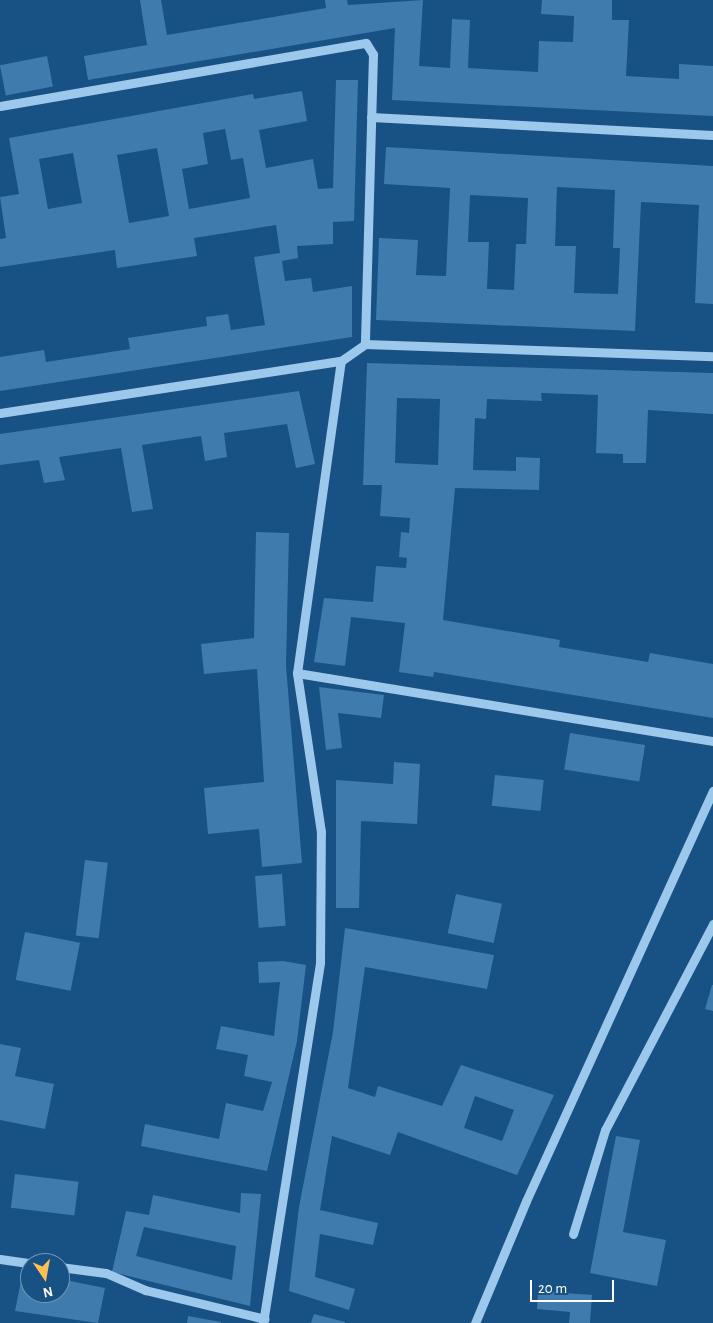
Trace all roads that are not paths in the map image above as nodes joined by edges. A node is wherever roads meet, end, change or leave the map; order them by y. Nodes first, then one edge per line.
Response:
1 (0, 106) edge
2 (371, 117) junction
3 (713, 135) edge
4 (365, 344) junction
5 (713, 356) edge
6 (341, 361) junction
7 (0, 413) edge
8 (297, 673) junction
9 (713, 741) edge
10 (713, 791) edge
11 (713, 924) edge
12 (574, 1234) dead end
13 (0, 1259) edge
14 (20, 1262) edge
15 (70, 1268) edge
16 (264, 1321) edge
17 (475, 1323) edge

1 - 2 street
2 - 3 street
2 - 4 street
4 - 5 street
4 - 6 street
6 - 7 street
6 - 8 street
8 - 9 street
8 - 16 street
10 - 17 street
11 - 12 street
13 - 14 street
15 - 16 street

